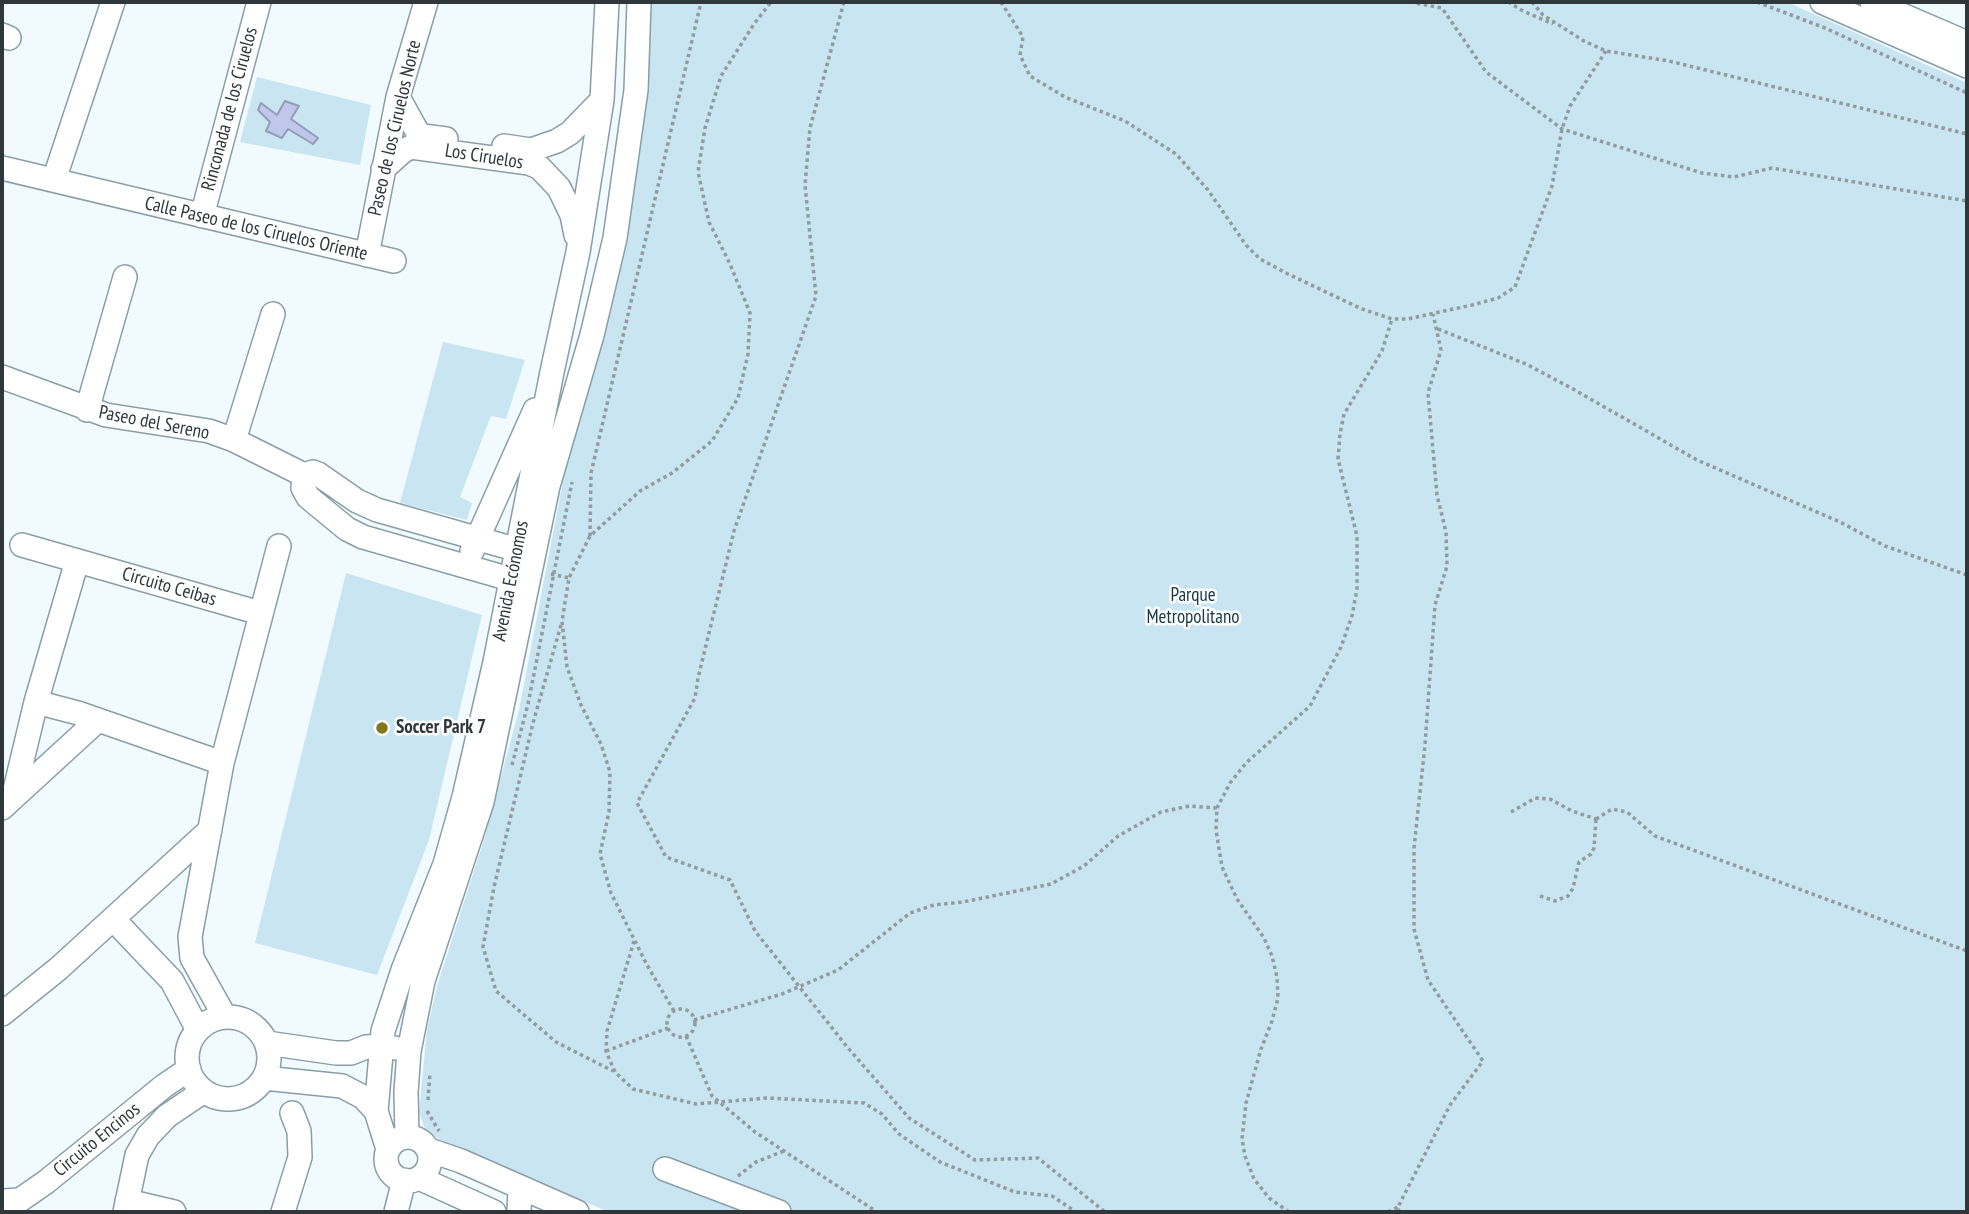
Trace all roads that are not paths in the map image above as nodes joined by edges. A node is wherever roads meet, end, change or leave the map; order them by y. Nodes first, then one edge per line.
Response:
1 (113, 2) edge
2 (259, 2) edge
3 (426, 2) edge
4 (607, 2) edge
5 (639, 2) edge
6 (1822, 2) edge
7 (1872, 2) edge
8 (1967, 43) edge
9 (1967, 66) edge
10 (398, 97) junction
11 (602, 100) junction
12 (2, 168) edge
13 (383, 169) junction
14 (54, 180) junction
15 (202, 216) junction
16 (578, 251) junction
17 (367, 255) junction
18 (394, 261) dead end
19 (125, 278) dead end
20 (273, 314) dead end
21 (558, 346) junction
22 (587, 354) junction
23 (552, 372) junction
24 (2, 377) edge
25 (87, 410) junction
26 (234, 440) junction
27 (304, 475) junction
28 (478, 539) junction
29 (22, 545) dead end
30 (279, 546) dead end
31 (526, 552) junction
32 (77, 561) junction
33 (465, 567) junction
34 (520, 582) junction
35 (260, 613) junction
36 (37, 702) junction
37 (98, 720) junction
38 (222, 764) junction
39 (473, 799) junction
40 (8, 801) edge
41 (210, 831) junction
42 (113, 919) junction
43 (2, 1014) edge
44 (225, 1017) junction
45 (198, 1030) junction
46 (267, 1043) junction
47 (382, 1046) junction
48 (410, 1051) junction
49 (189, 1069) junction
50 (264, 1079) junction
51 (204, 1091) junction
52 (376, 1111) junction
53 (292, 1113) dead end
54 (131, 1114) junction
55 (148, 1136) junction
56 (398, 1142) junction
57 (429, 1150) junction
58 (665, 1169) dead end
59 (411, 1179) junction
60 (520, 1188) junction
61 (725, 1202) edge
62 (16, 1205) edge
63 (126, 1207) edge
64 (174, 1212) edge
65 (283, 1212) edge
66 (396, 1212) edge
67 (494, 1212) edge
68 (519, 1212) edge
69 (577, 1212) edge
70 (779, 1212) edge

1 - 14 street
2 - 15 street, Rinconada de los Ciruelos
3 - 10 street, Paseo de los Ciruelos Norte
4 - 11 street, Avenida Ecónomos
5 - 22 street, Avenida Ecónomos
6 - 9 street
7 - 8 street
10 - 11 street, Los Ciruelos
10 - 13 street, Paseo de los Ciruelos Norte
11 - 16 street, Avenida Ecónomos
12 - 14 street, Calle Paseo de los Ciruelos Oriente
13 - 16 street, Los Ciruelos
13 - 17 street, Paseo de los Ciruelos Norte
14 - 15 street, Calle Paseo de los Ciruelos Oriente
15 - 17 street, Calle Paseo de los Ciruelos Oriente
16 - 21 street, Avenida Ecónomos
17 - 18 street, Calle Paseo de los Ciruelos Oriente
19 - 25 street
20 - 26 street
21 - 22 street
21 - 23 street, Avenida Ecónomos
22 - 31 street, Avenida Ecónomos
23 - 28 street
23 - 31 street, Avenida Ecónomos
24 - 25 street, Paseo del Sereno
25 - 26 street, Paseo del Sereno
26 - 27 street, Paseo del Sereno
27 - 28 street, Paseo del Sereno
27 - 33 street
28 - 31 street, Paseo del Sereno
28 - 33 street
29 - 32 street, Circuito Ceibas
30 - 35 street
31 - 34 street, Avenida Ecónomos
32 - 35 street, Circuito Ceibas
32 - 36 street
33 - 34 street
34 - 39 street, Avenida Ecónomos
35 - 38 street
36 - 37 street
36 - 40 street
37 - 38 street
37 - 40 street
38 - 41 street
39 - 47 street, Avenida Ecónomos
39 - 48 street, Avenida Ecónomos
41 - 42 street
41 - 44 street
42 - 43 street
42 - 45 street
44 - 45 street
44 - 46 street
45 - 49 street
46 - 47 street
46 - 50 street
47 - 48 street
47 - 52 street, Avenida Ecónomos
48 - 56 street, Avenida Ecónomos
49 - 51 street
49 - 54 street, Circuito Encinos
50 - 51 street
50 - 52 street
51 - 55 street
52 - 56 street, Avenida Ecónomos
53 - 65 street
54 - 55 street
54 - 62 street, Circuito Encinos
55 - 63 street
56 - 57 street
56 - 59 street
57 - 59 street
57 - 60 street
58 - 61 street
59 - 66 street
59 - 67 street
60 - 68 street
60 - 69 street
61 - 70 street
63 - 64 street

